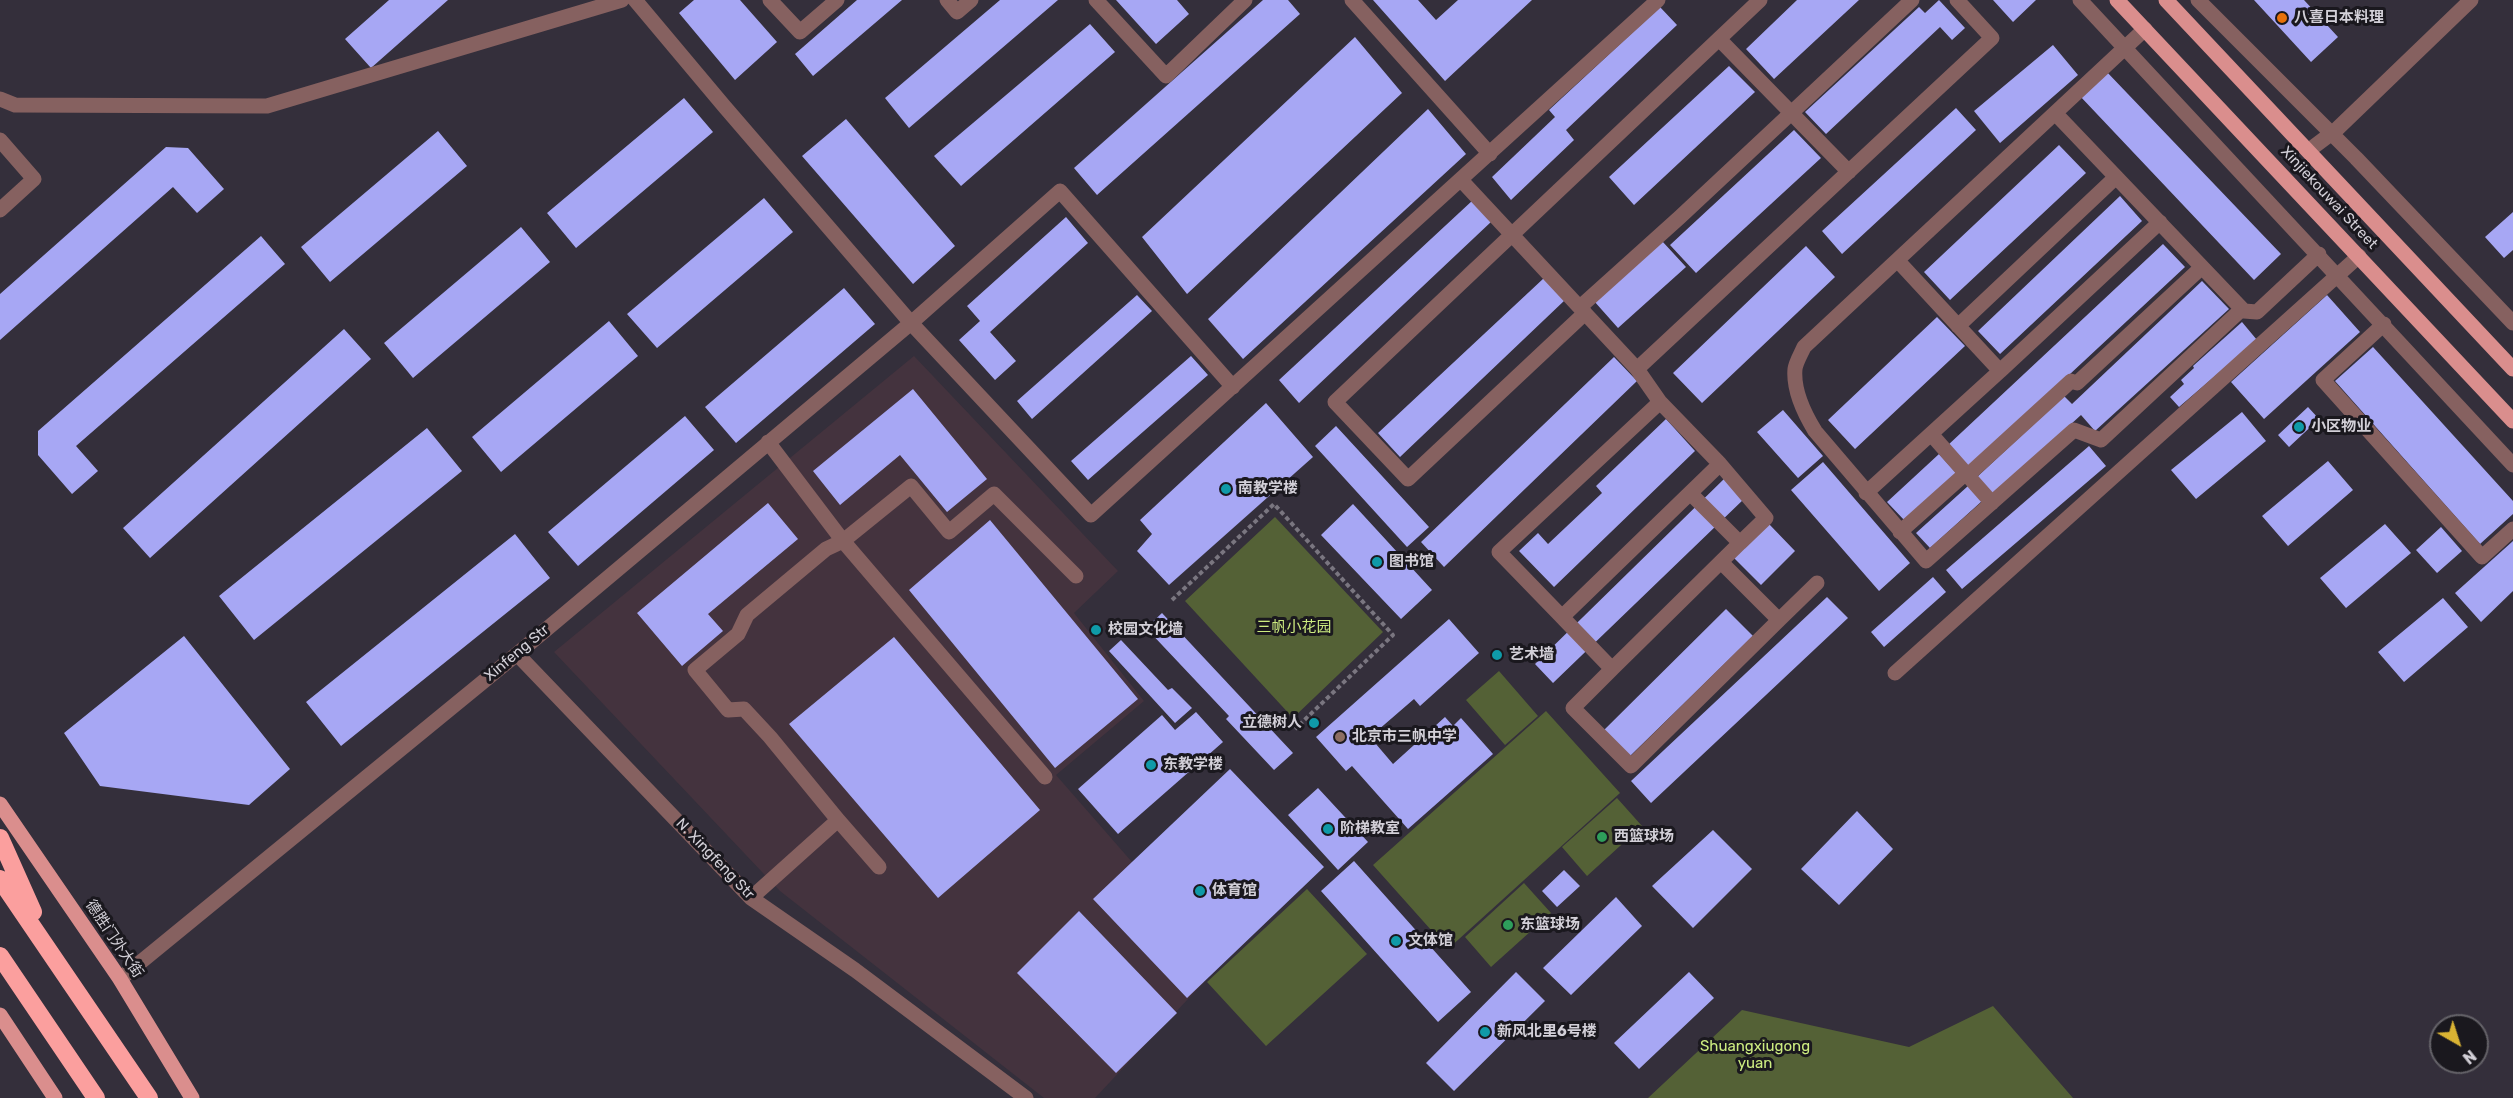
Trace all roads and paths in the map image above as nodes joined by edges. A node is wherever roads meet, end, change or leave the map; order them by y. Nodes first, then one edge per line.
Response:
1 (622, 0) edge
2 (635, 0) edge
3 (770, 0) edge
4 (837, 0) edge
5 (946, 0) edge
6 (971, 0) edge
7 (1096, 0) edge
8 (1245, 0) edge
9 (1352, 0) edge
10 (1659, 0) edge
11 (1760, 0) edge
12 (1912, 0) edge
13 (1957, 0) edge
14 (2080, 0) edge
15 (2117, 0) edge
16 (2166, 0) edge
17 (2198, 0) edge
18 (2471, 0) edge
19 (2145, 29) junction
20 (1719, 39) junction
21 (2124, 47) junction
22 (2, 102) edge
23 (2055, 112) junction
24 (1791, 114) junction
25 (2332, 134) junction
26 (0, 140) edge
27 (2308, 151) junction
28 (1490, 154) junction
29 (1849, 172) junction
30 (2116, 177) junction
31 (1461, 180) junction
32 (0, 210) edge
33 (2160, 222) junction
34 (1512, 232) junction
35 (2319, 254) junction
36 (2359, 256) junction
37 (1898, 261) junction
38 (2202, 267) junction
39 (2338, 275) junction
40 (2242, 309) junction
41 (1583, 310) junction
42 (911, 323) junction
43 (2513, 323) edge
44 (2384, 324) junction
45 (1958, 326) junction
46 (1637, 369) junction
47 (2513, 369) edge
48 (2000, 371) junction
49 (1233, 387) junction
50 (1660, 402) junction
51 (2513, 421) edge
52 (1931, 434) junction
53 (768, 442) junction
54 (1720, 464) junction
55 (2513, 465) edge
56 (1967, 474) junction
57 (1690, 493) junction
58 (1866, 493) junction
59 (1992, 502) junction
60 (2513, 529) edge
61 (1900, 532) junction
62 (843, 541) junction
63 (1740, 543) junction
64 (1721, 562) junction
65 (1076, 576) dead end
66 (1816, 583) dead end
67 (1172, 600) dead end
68 (1562, 617) junction
69 (1779, 620) junction
70 (517, 654) junction
71 (1612, 669) junction
72 (1895, 673) dead end
73 (1294, 729) dead end
74 (1045, 777) dead end
75 (0, 804) edge
76 (838, 820) junction
77 (0, 838) edge
78 (879, 867) dead end
79 (0, 879) edge
80 (751, 898) junction
81 (50, 952) junction
82 (0, 956) edge
83 (0, 962) edge
84 (120, 979) junction
85 (17, 981) junction
86 (0, 1015) edge
87 (55, 1098) edge
88 (96, 1098) edge
89 (149, 1098) edge
90 (192, 1098) edge
91 (1026, 1098) edge

1 - 22 street
2 - 42 street
3 - 4 street
5 - 6 street
7 - 8 street
9 - 28 street
10 - 28 street
11 - 20 street
12 - 24 street
13 - 29 street
14 - 21 street
15 - 19 main road, Xinjiekouwai Street
16 - 27 main road, Xinjiekouwai Street
17 - 25 street
18 - 25 street
19 - 21 street
19 - 36 main road, Xinjiekouwai Street
20 - 24 street
20 - 34 street
21 - 23 street
21 - 35 street
23 - 30 street
23 - 37 street
24 - 29 street
24 - 41 street
25 - 27 street
25 - 43 street
26 - 32 street
27 - 47 main road, Xinjiekouwai Street
28 - 31 street
29 - 46 street
30 - 33 street
30 - 45 street
31 - 34 street
31 - 49 street
33 - 38 street
33 - 48 street
34 - 41 street
34 - 41 street
35 - 39 street
35 - 40 street
36 - 39 street
36 - 51 main road, Xinjiekouwai Street
37 - 45 street
37 - 58 street
38 - 40 street
38 - 56 street
39 - 44 street
39 - 72 street
40 - 59 street
41 - 46 street
42 - 49 street
42 - 49 street, Xinfeng Str
42 - 53 street, Xinfeng Str
44 - 55 street
44 - 60 street
45 - 48 street
46 - 50 street
48 - 52 street
50 - 54 street
50 - 68 street
52 - 56 street
52 - 58 street
53 - 62 street
53 - 70 street, Xinfeng Str
54 - 57 street
54 - 63 street
56 - 59 street
56 - 61 street
57 - 63 street
57 - 68 street
58 - 61 street
59 - 61 street
62 - 65 street
62 - 74 street
62 - 76 street
63 - 64 street
64 - 69 street
64 - 71 street
66 - 69 street
67 - 73 path
68 - 71 street
69 - 71 street
70 - 80 street, N. Xingfeng Str
70 - 84 street, Xinfeng Str
75 - 84 main road, 德胜门外大街
76 - 78 street
76 - 80 street
77 - 81 highway
79 - 81 highway
80 - 91 street, N. Xingfeng Str
81 - 89 highway
82 - 85 highway
83 - 85 highway
84 - 90 main road, 德胜门外大街
85 - 88 highway
86 - 87 main road

